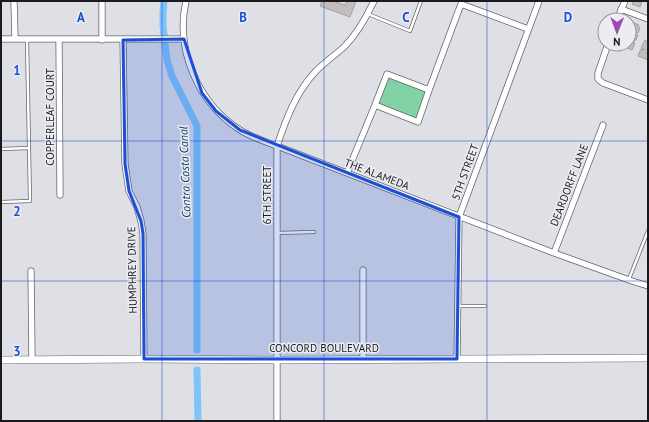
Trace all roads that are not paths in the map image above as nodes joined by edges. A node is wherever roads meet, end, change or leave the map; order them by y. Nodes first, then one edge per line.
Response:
1 (14, 1) edge
2 (102, 1) edge
3 (186, 1) edge
4 (374, 1) edge
5 (421, 1) edge
6 (539, 1) edge
7 (625, 1) edge
8 (621, 9) junction
9 (620, 12) edge
10 (368, 14) junction
11 (648, 19) edge
12 (528, 29) junction
13 (1, 39) edge
14 (15, 39) junction
15 (27, 39) junction
16 (59, 39) junction
17 (184, 39) junction
18 (102, 40) junction
19 (123, 40) junction
20 (605, 52) edge
21 (429, 90) junction
22 (648, 100) edge
23 (375, 105) junction
24 (603, 125) dead end
25 (277, 146) junction
26 (29, 148) junction
27 (1, 149) edge
28 (347, 173) junction
29 (60, 195) dead end
30 (1, 202) edge
31 (459, 217) junction
32 (648, 231) edge
33 (314, 232) dead end
34 (277, 233) junction
35 (554, 253) junction
36 (363, 270) dead end
37 (31, 271) dead end
38 (629, 280) junction
39 (648, 286) edge
40 (458, 306) junction
41 (485, 306) dead end
42 (648, 358) edge
43 (144, 359) junction
44 (363, 359) junction
45 (457, 359) junction
46 (1, 360) edge
47 (32, 360) junction
48 (277, 360) junction
49 (278, 421) edge

1 - 14 street
2 - 18 street
3 - 17 street, THE ALAMEDA
4 - 10 street, 6TH STREET
5 - 10 lane
6 - 12 street, 5TH STREET
7 - 8 street
8 - 9 street
8 - 11 street
10 - 25 street, 6TH STREET
12 - 21 street
12 - 31 street, 5TH STREET
13 - 14 street
14 - 15 street
15 - 16 street
15 - 26 lane
16 - 18 street
16 - 29 street, COPPERLEAF COURT
17 - 19 street
17 - 25 street, THE ALAMEDA
18 - 19 street
19 - 43 street, HUMPHREY DRIVE
20 - 22 street
21 - 23 street
21 - 23 street
23 - 28 street
24 - 35 street, DEARDORFF LANE
25 - 28 street, THE ALAMEDA
25 - 34 street, 6TH STREET
26 - 27 lane
26 - 30 lane
28 - 31 street, THE ALAMEDA
31 - 35 street, THE ALAMEDA
31 - 40 street, 5TH STREET
32 - 38 lane
33 - 34 lane
34 - 48 street, 6TH STREET
35 - 38 street, THE ALAMEDA
36 - 44 street
37 - 47 street
38 - 39 street, THE ALAMEDA
40 - 41 lane
40 - 45 street, 5TH STREET
42 - 45 street, CONCORD BOULEVARD
43 - 47 street, CONCORD BOULEVARD
43 - 48 street, CONCORD BOULEVARD
44 - 45 street, CONCORD BOULEVARD
44 - 48 street, CONCORD BOULEVARD
46 - 47 street, CONCORD BOULEVARD
48 - 49 street, 6TH STREET

